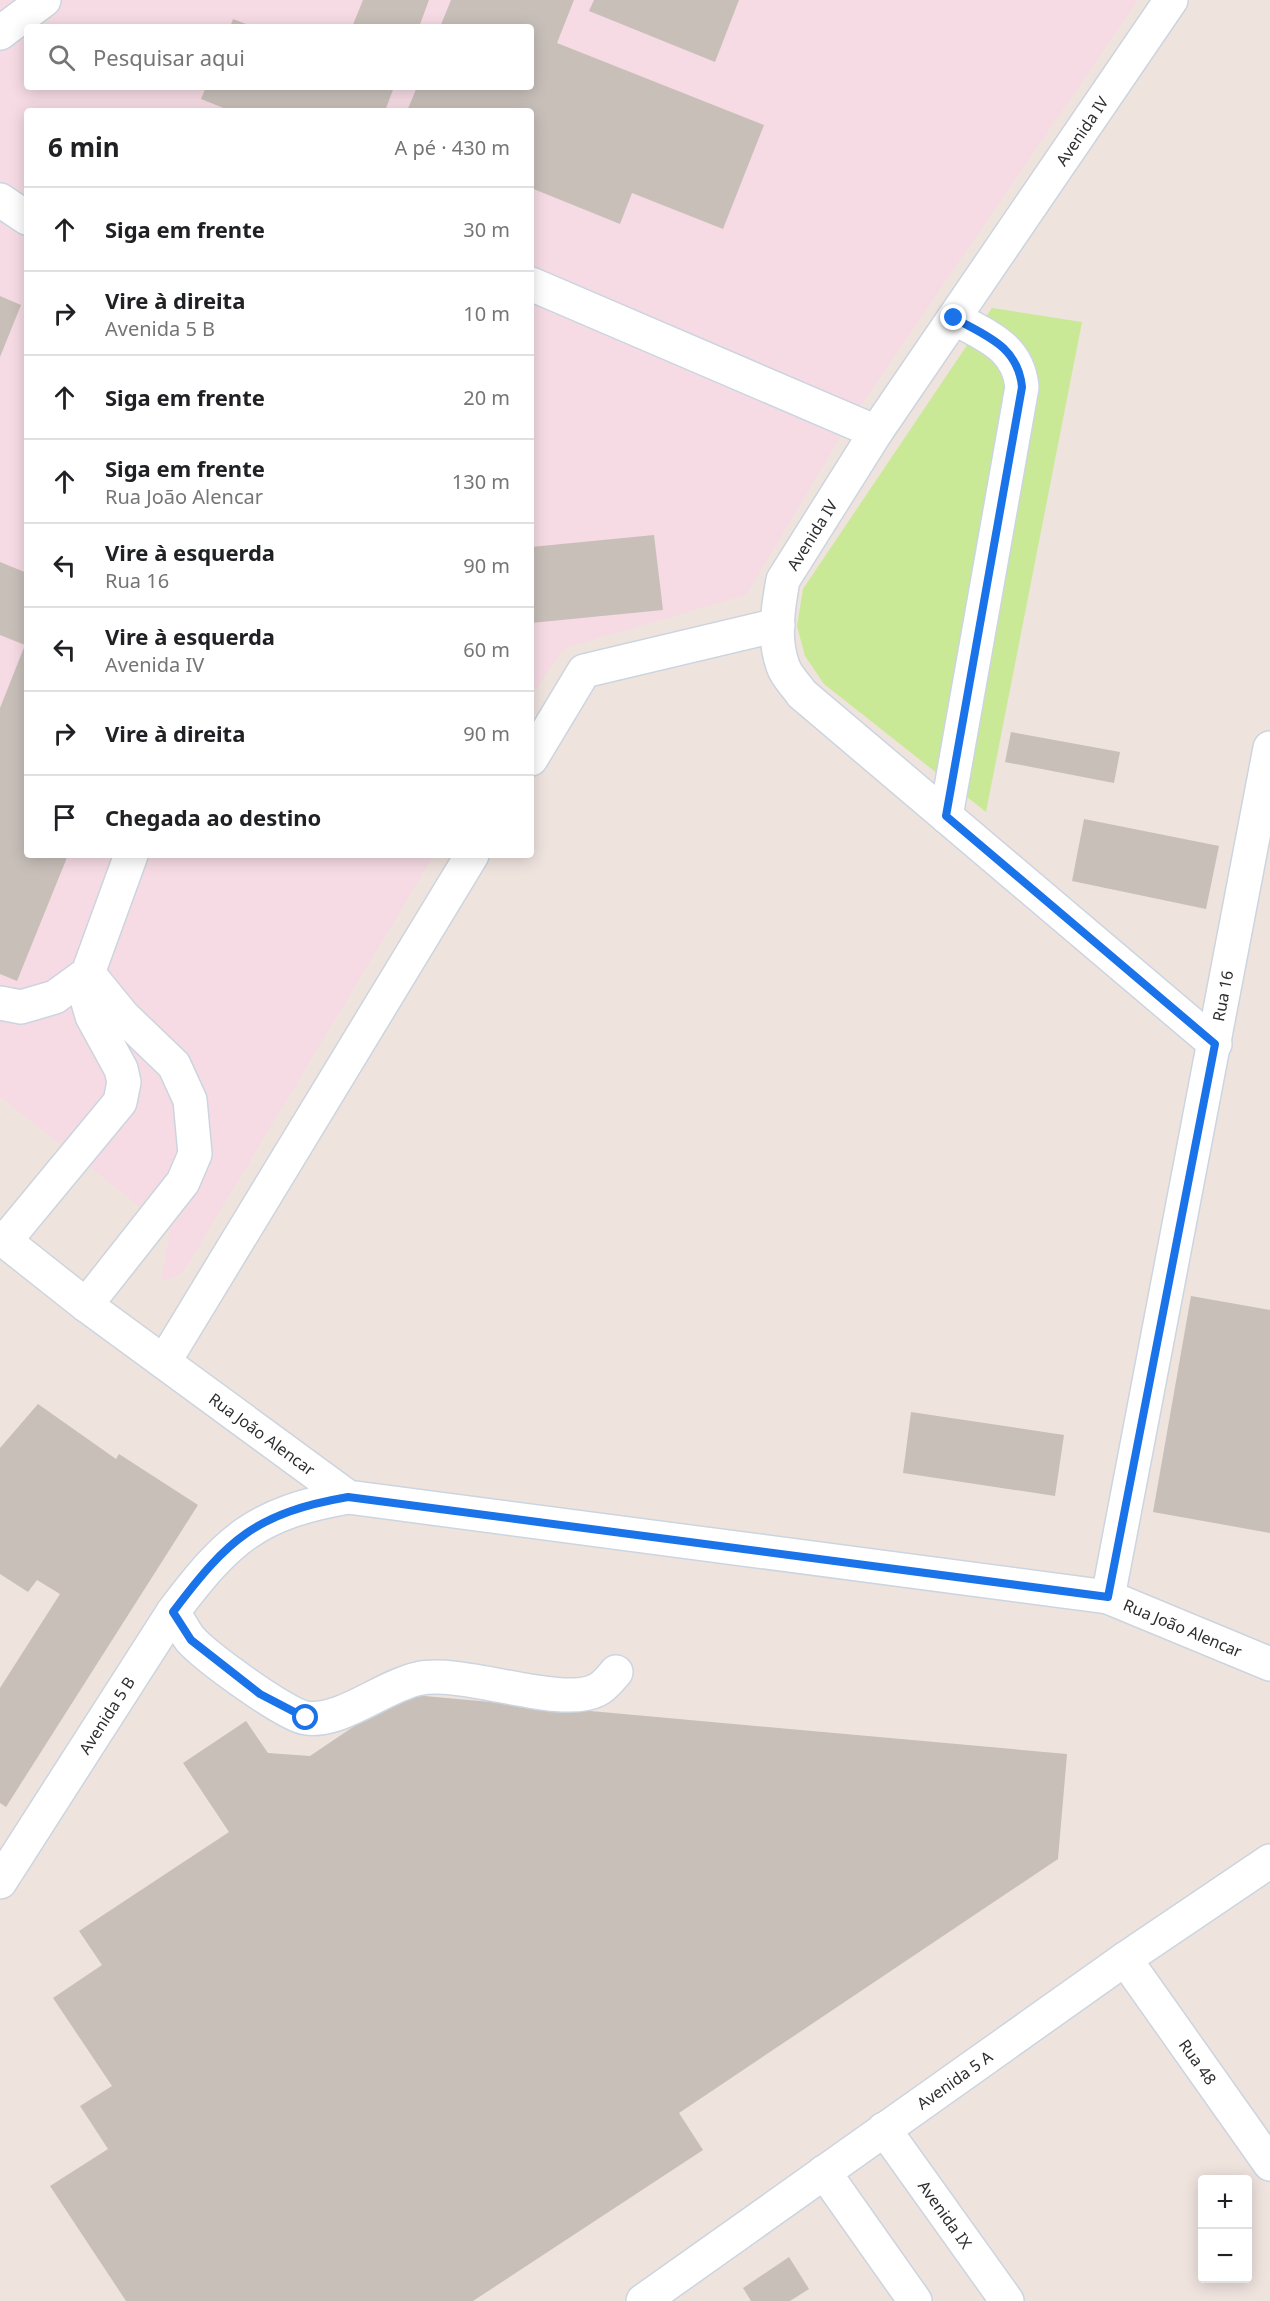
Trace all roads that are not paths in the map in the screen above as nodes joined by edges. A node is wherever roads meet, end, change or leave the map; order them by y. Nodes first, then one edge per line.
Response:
1 (44, 0) edge
2 (1171, 0) edge
3 (0, 33) edge
4 (0, 200) edge
5 (24, 216) edge
6 (534, 285) edge
7 (954, 318) junction
8 (876, 432) junction
9 (778, 625) junction
10 (1270, 748) edge
11 (534, 754) edge
12 (946, 816) junction
13 (129, 858) edge
14 (470, 858) edge
15 (88, 973) junction
16 (0, 1003) edge
17 (1215, 1044) junction
18 (3, 1239) edge
19 (86, 1305) junction
20 (164, 1362) junction
21 (348, 1497) junction
22 (1108, 1597) junction
23 (173, 1612) junction
24 (1270, 1664) edge
25 (616, 1671) dead end
26 (1270, 1861) edge
27 (0, 1882) edge
28 (1125, 1959) junction
29 (884, 2128) junction
30 (1270, 2164) edge
31 (824, 2172) junction
32 (643, 2301) edge
33 (915, 2301) edge
34 (1007, 2301) edge

1 - 3 street
2 - 7 street, Avenida IV
4 - 5 street
6 - 8 street
7 - 8 street, Avenida IV
7 - 12 street
8 - 9 street, Avenida IV
9 - 11 street
9 - 12 street, Avenida IV
10 - 17 street, Rua 16
12 - 17 street, Avenida IV
13 - 15 street
14 - 20 street
15 - 16 street
15 - 18 street
15 - 19 street
17 - 22 street, Rua 16
18 - 19 street, Rua João Alencar
19 - 20 street, Rua João Alencar
20 - 21 street, Rua João Alencar
21 - 22 street, Rua João Alencar
21 - 23 street, Avenida 5 B
22 - 24 street, Rua João Alencar
23 - 25 street
23 - 27 street, Avenida 5 B
26 - 28 street, Avenida 5 A
28 - 29 street, Avenida 5 A
28 - 30 street, Rua 48
29 - 31 street, Avenida 5 A
29 - 34 street, Avenida IX
31 - 32 street, Avenida 5 A
31 - 33 street

